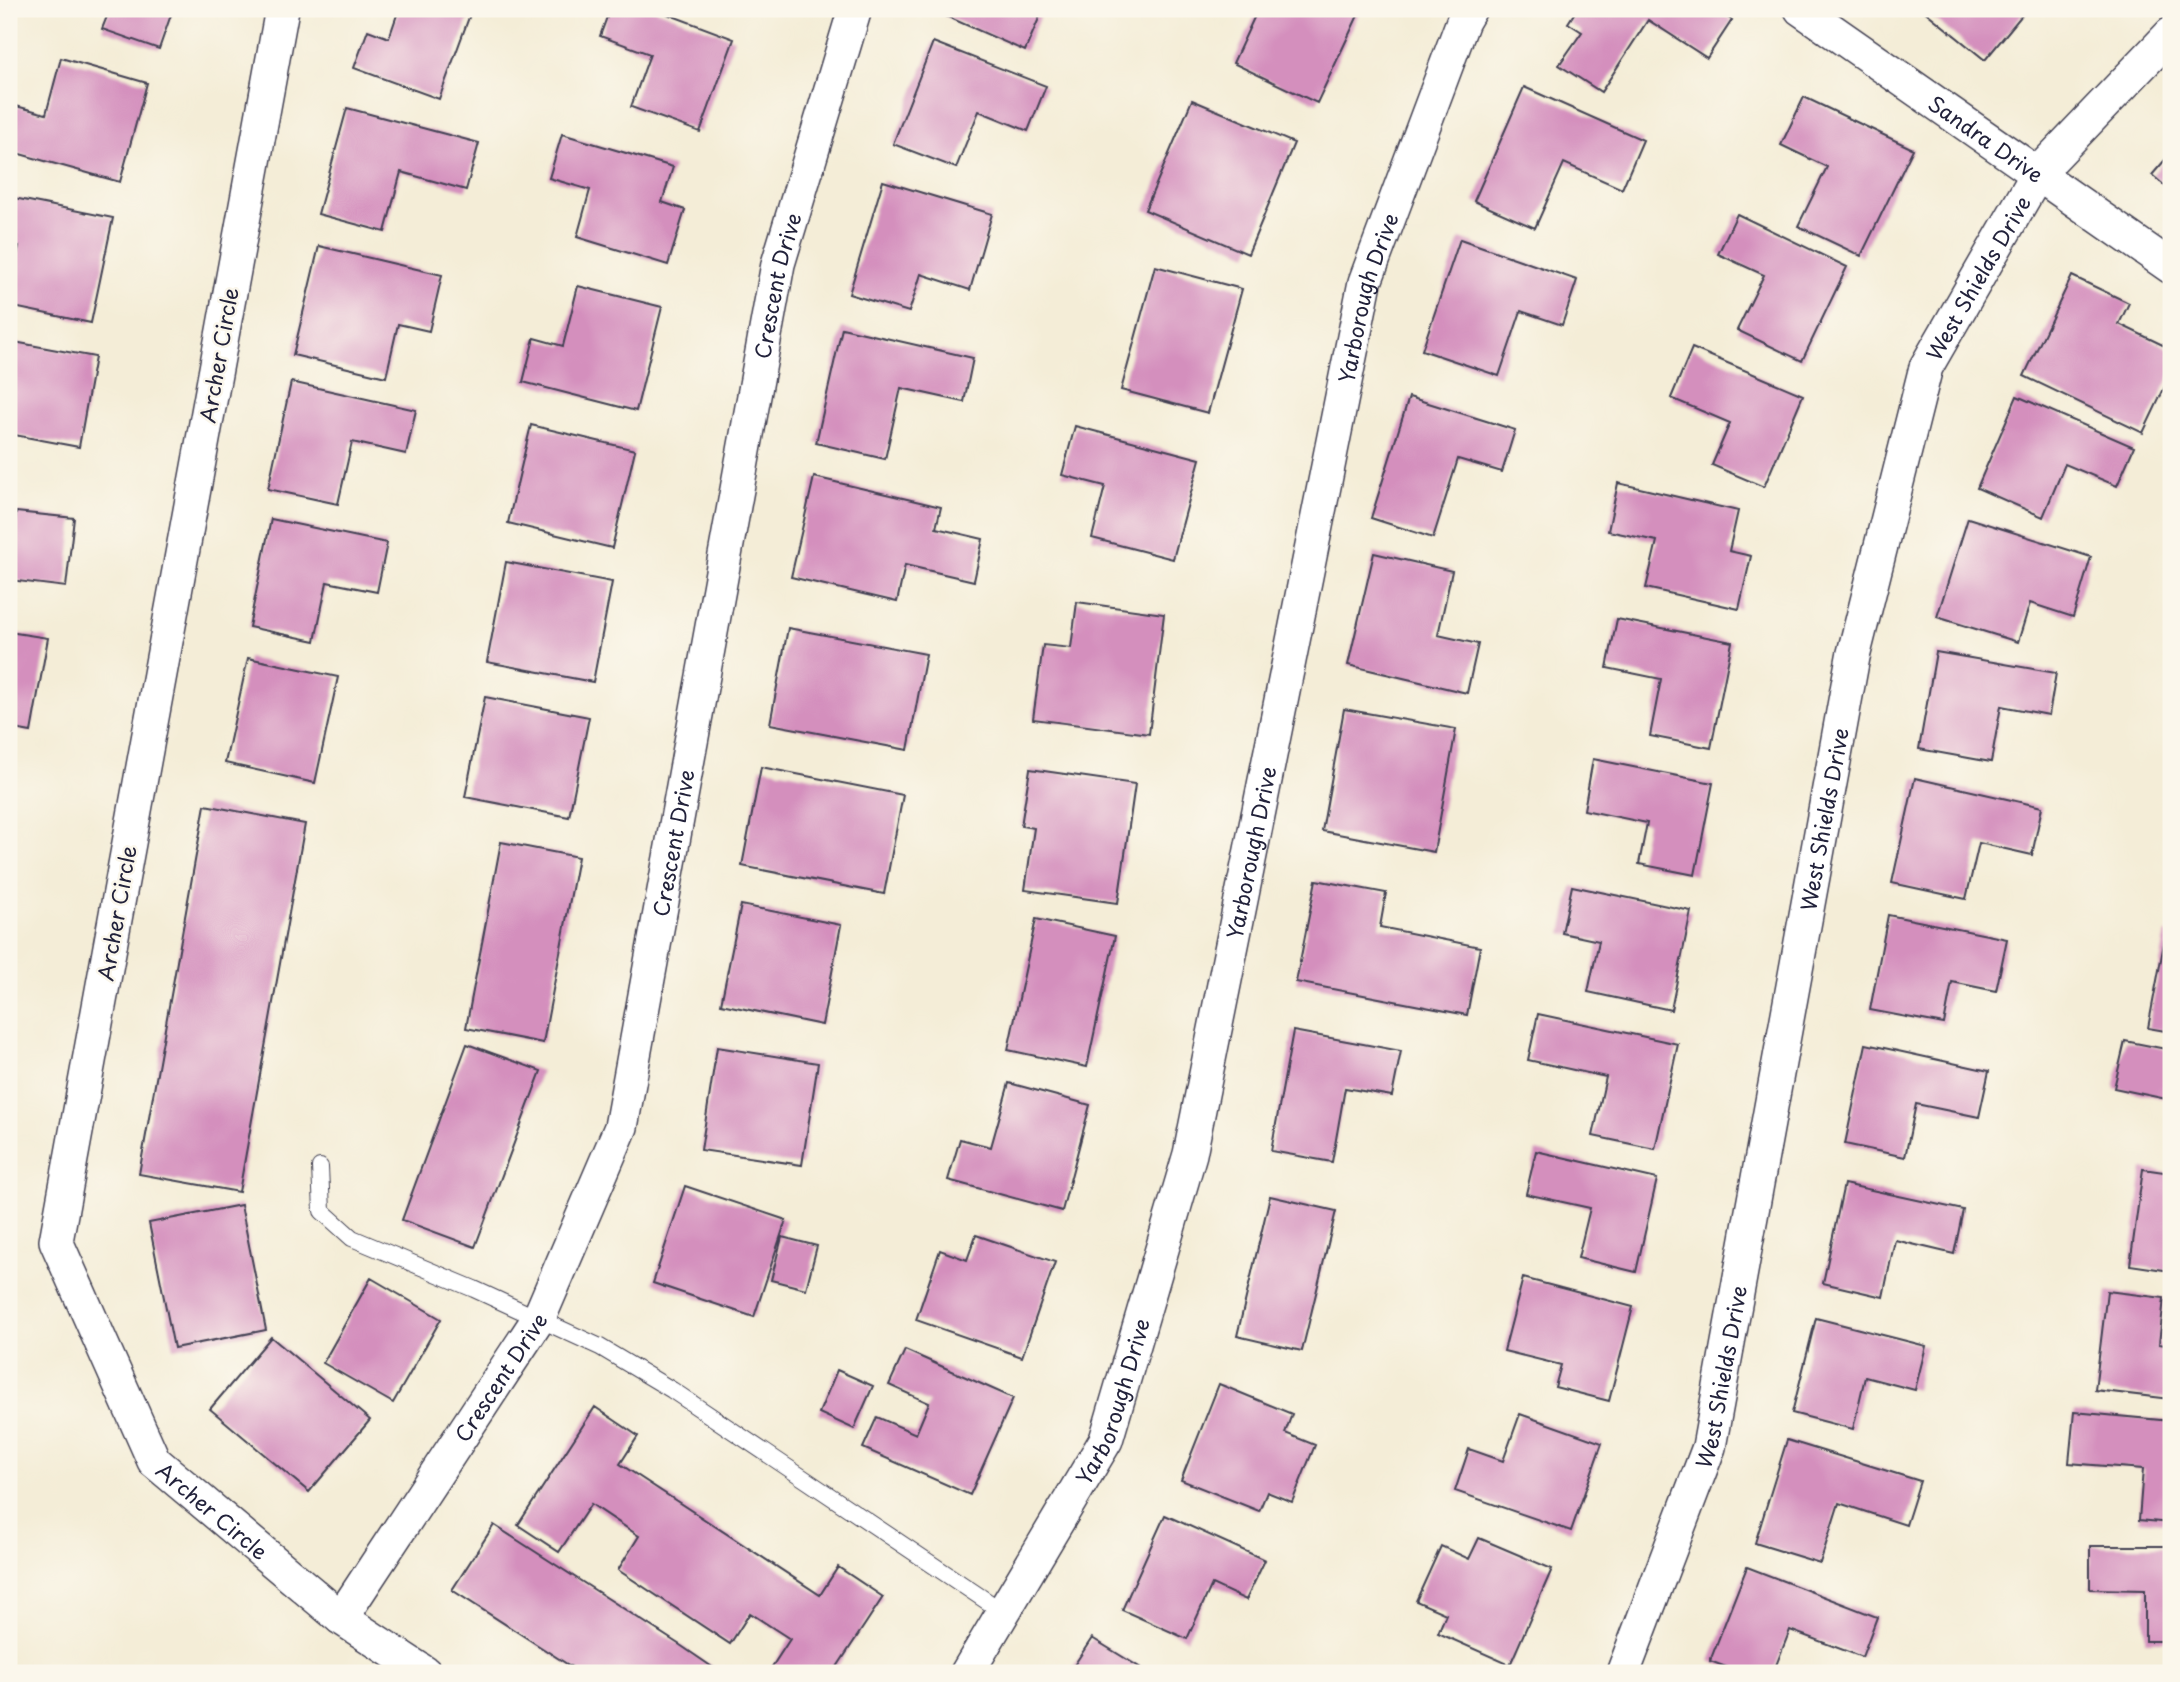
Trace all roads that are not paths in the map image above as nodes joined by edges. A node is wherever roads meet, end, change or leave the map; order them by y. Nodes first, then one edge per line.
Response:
1 (282, 9) edge
2 (855, 9) edge
3 (1471, 9) edge
4 (1801, 9) edge
5 (2171, 34) edge
6 (2038, 173) junction
7 (2171, 267) edge
8 (320, 1167) dead end
9 (539, 1318) junction
10 (1003, 1612) junction
11 (341, 1618) junction
12 (425, 1673) edge
13 (967, 1673) edge
14 (1623, 1673) edge

1 - 11 street, Archer Circle
2 - 9 street, Crescent Drive
3 - 10 street, Yarborough Drive
4 - 6 street, Sandra Drive
5 - 6 street, West Shields Drive
6 - 7 street, Sandra Drive
6 - 14 street, West Shields Drive
8 - 9 lane
9 - 10 lane
9 - 11 street, Crescent Drive
10 - 13 street, Yarborough Drive
11 - 12 street, Archer Circle

